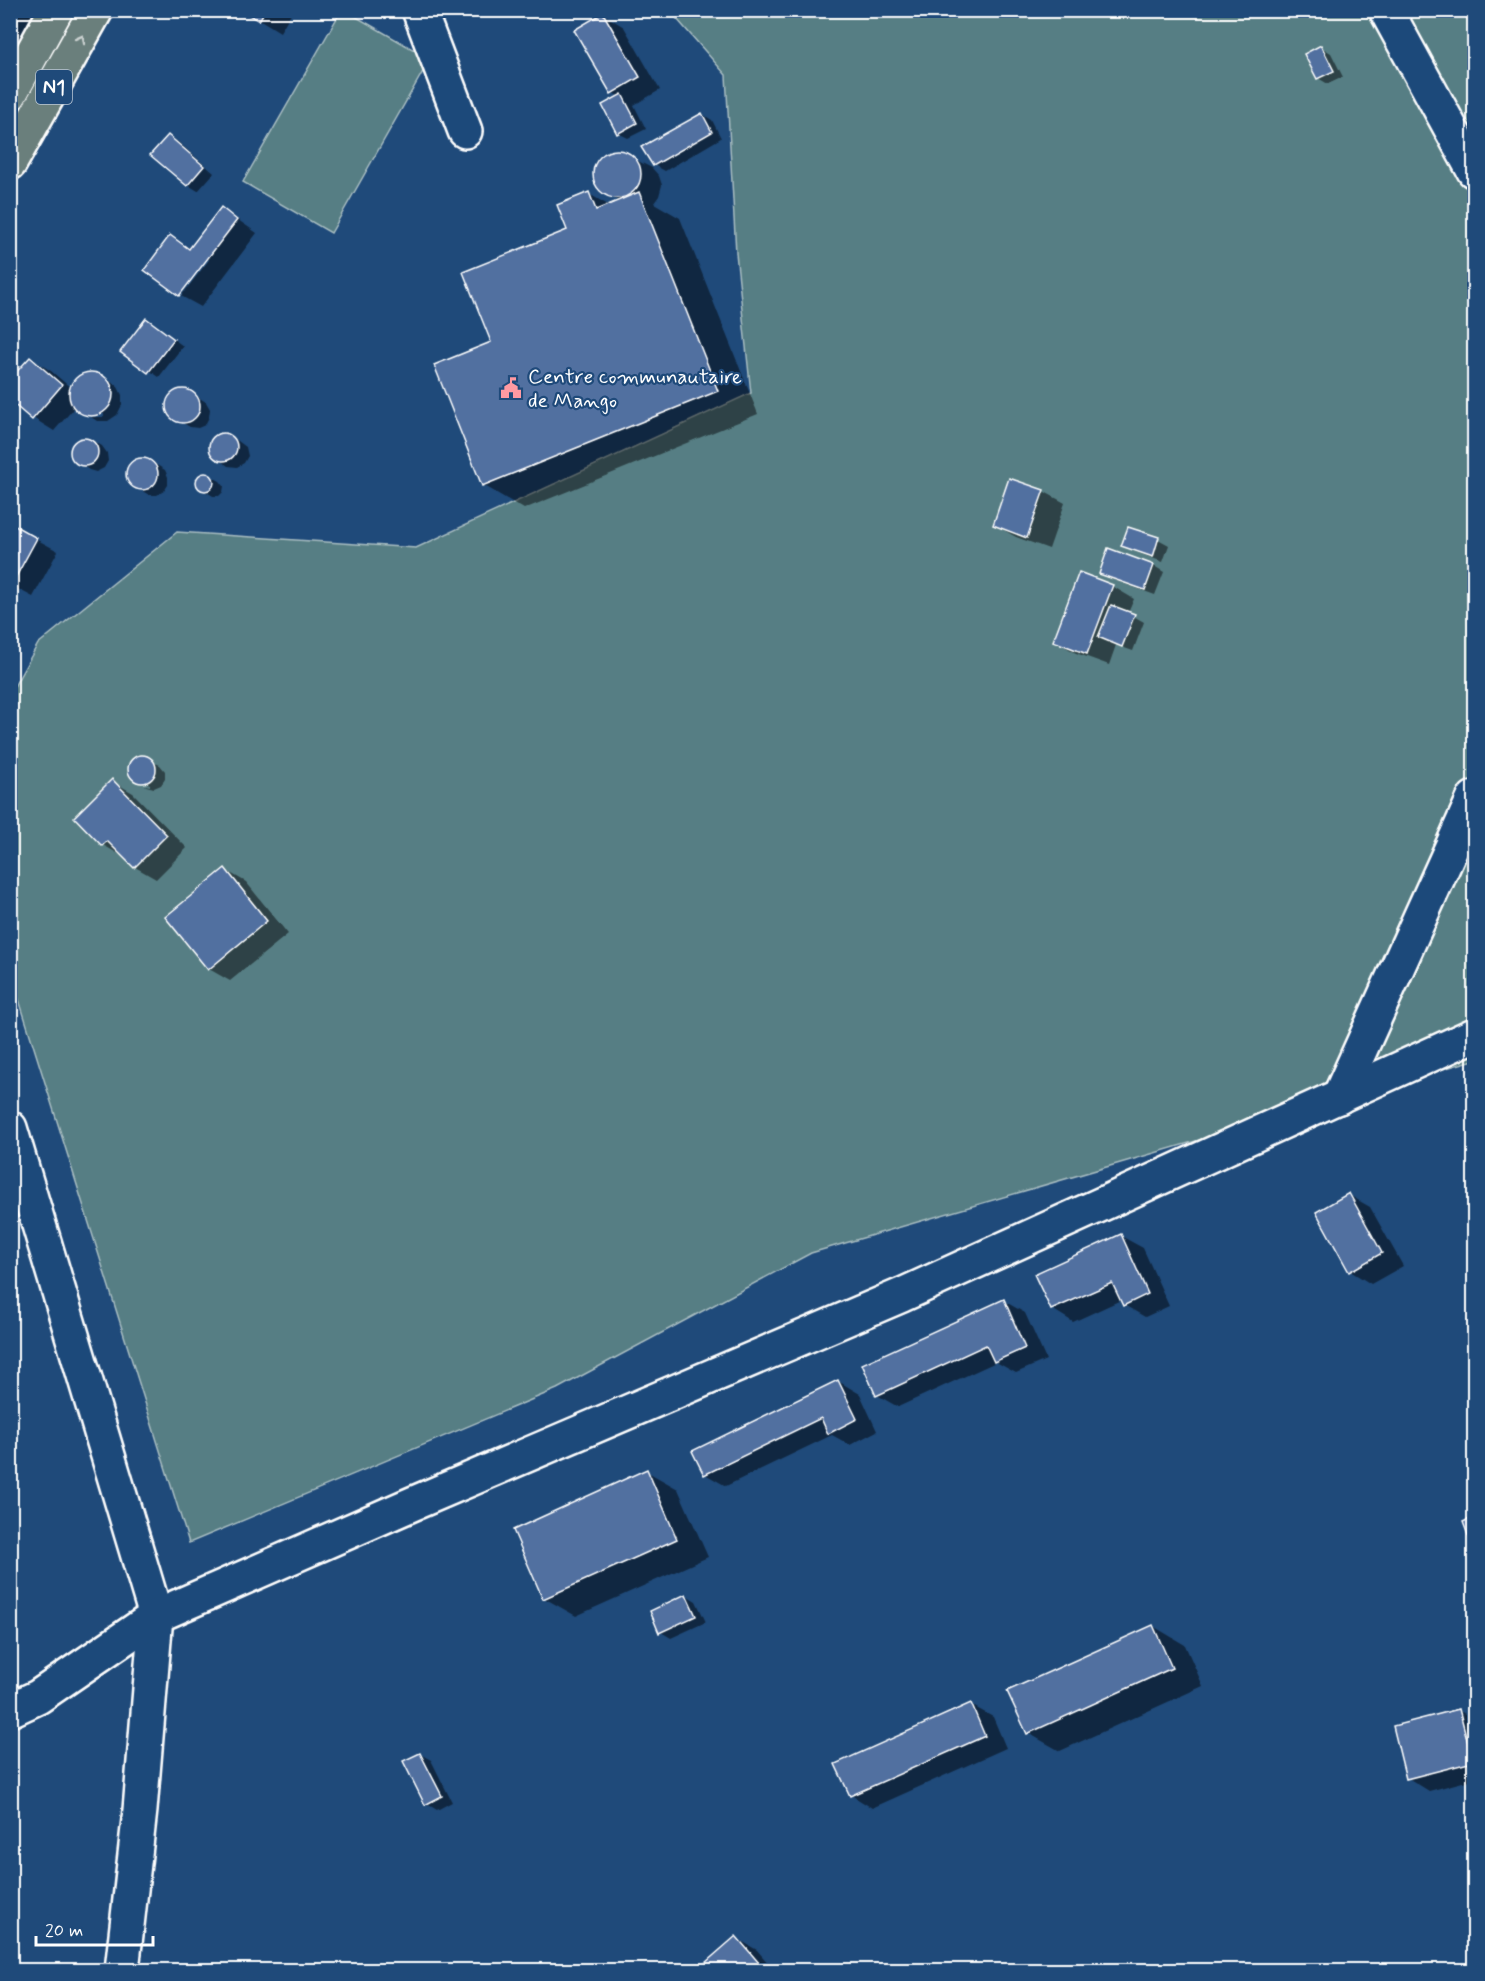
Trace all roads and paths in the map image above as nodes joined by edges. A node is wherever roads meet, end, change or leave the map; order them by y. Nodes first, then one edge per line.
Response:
1 (57, 10) edge
2 (96, 10) edge
3 (419, 10) edge
4 (1386, 10) edge
5 (10, 94) edge
6 (465, 131) dead end
7 (10, 163) edge
8 (1474, 171) edge
9 (1474, 798) edge
10 (1474, 1035) edge
11 (1339, 1097) junction
12 (10, 1128) edge
13 (156, 1616) junction
14 (10, 1710) edge
15 (122, 1971) edge

1 - 5 highway, N1
7 -> 2 highway, N1
3 - 6 street
4 - 8 street
9 - 11 street
10 - 11 street
11 - 13 street
12 - 13 street
13 - 14 street
13 - 15 street

